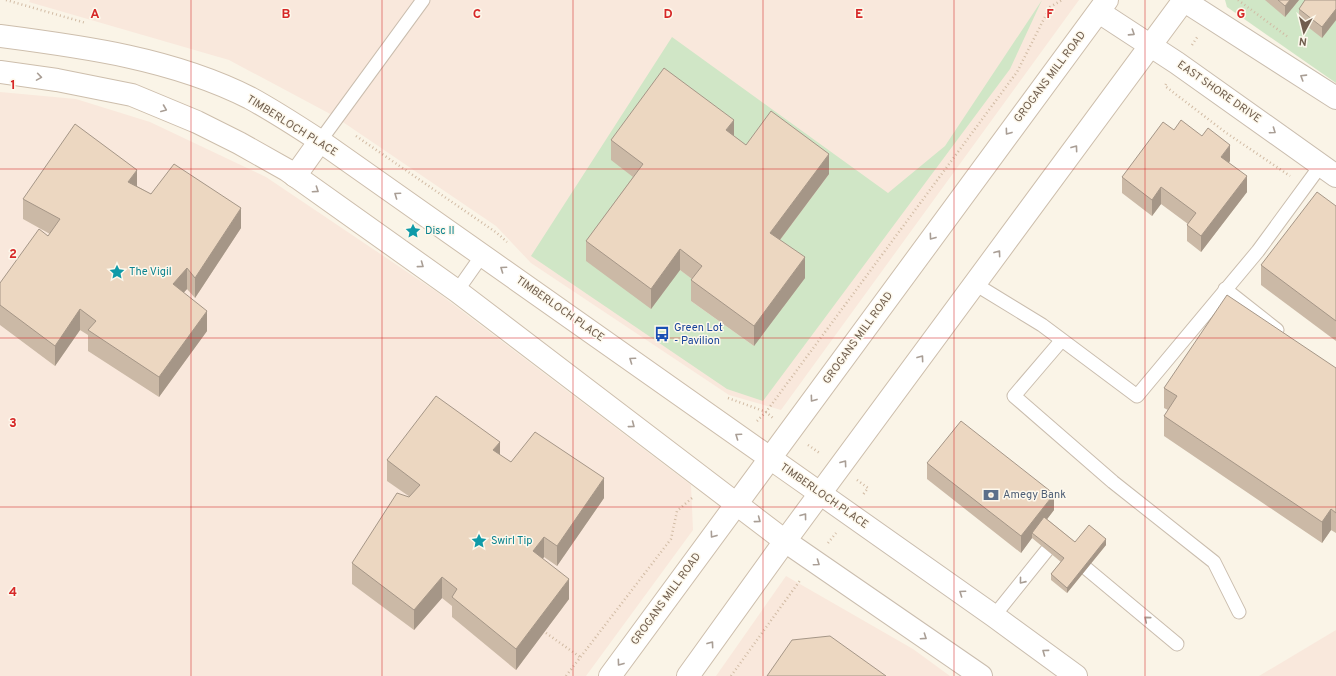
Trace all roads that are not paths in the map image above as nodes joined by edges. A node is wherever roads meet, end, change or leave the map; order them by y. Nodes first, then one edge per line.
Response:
1 (423, 0) edge
2 (1184, 0) edge
3 (1103, 6) edge
4 (0, 36) edge
5 (1152, 46) junction
6 (0, 72) edge
7 (1335, 95) edge
8 (320, 141) junction
9 (1328, 170) edge
10 (295, 176) junction
11 (483, 254) junction
12 (975, 284) junction
13 (1225, 290) junction
14 (457, 291) junction
15 (1286, 336) edge
16 (1061, 341) junction
17 (770, 458) junction
18 (821, 494) junction
19 (736, 504) junction
20 (785, 541) junction
21 (1047, 550) edge
22 (1087, 569) edge
23 (1239, 612) dead end
24 (994, 616) junction
25 (1176, 644) dead end
26 (610, 676) edge
27 (688, 676) edge
28 (981, 676) edge
29 (1076, 676) edge

1 - 8 lane
2 - 5 street
7 -> 2 street
3 -> 5 street, EAST SHORE DRIVE
3 -> 17 street, GROGANS MILL ROAD
4 - 8 street, TIMBERLOCH PLACE
5 -> 9 street, EAST SHORE DRIVE
12 -> 5 street
6 -> 10 street
8 - 10 street
11 -> 8 street, TIMBERLOCH PLACE
9 - 13 lane
10 -> 14 street
11 - 14 lane
17 -> 11 street, TIMBERLOCH PLACE
12 - 16 lane
18 -> 12 street
13 - 15 lane
13 - 16 lane
14 -> 19 street
16 - 23 lane
17 - 18 street, TIMBERLOCH PLACE
17 - 19 street, GROGANS MILL ROAD
20 -> 18 street
24 -> 18 street, TIMBERLOCH PLACE
19 -> 20 street
19 -> 26 street, GROGANS MILL ROAD
27 -> 20 street
20 -> 28 street
21 -> 24 lane
25 -> 22 lane
29 -> 24 street, TIMBERLOCH PLACE

